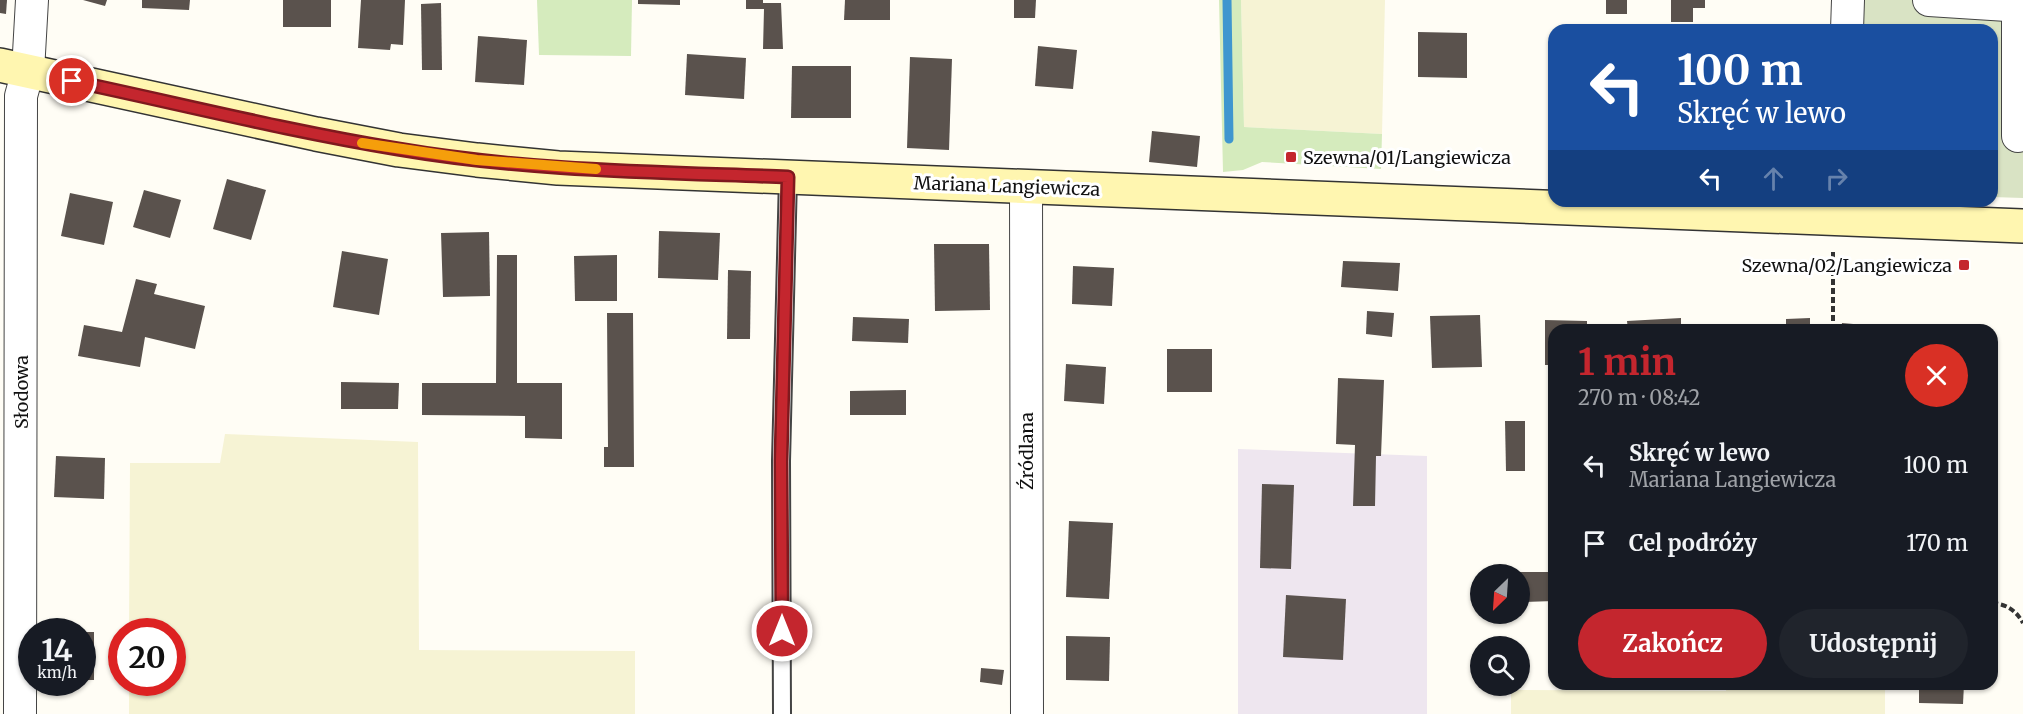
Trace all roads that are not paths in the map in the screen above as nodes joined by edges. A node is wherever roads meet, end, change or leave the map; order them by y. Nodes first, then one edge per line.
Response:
1 (32, 0) edge
2 (1848, 0) edge
3 (1929, 0) edge
4 (2016, 4) edge
5 (1847, 24) edge
6 (14, 68) edge
7 (2019, 136) dead end
8 (788, 177) junction
9 (1026, 187) junction
10 (2023, 226) edge
11 (20, 714) edge
12 (782, 714) edge
13 (1027, 714) edge

1 - 6 street, Słodowa
2 - 5 street
3 - 4 street
4 - 7 street
6 - 8 main road, Mariana Langiewicza
6 - 11 street, Słodowa
8 - 9 main road, Mariana Langiewicza
8 - 12 lane
9 - 10 main road, Mariana Langiewicza
9 - 13 street, Źródlana

